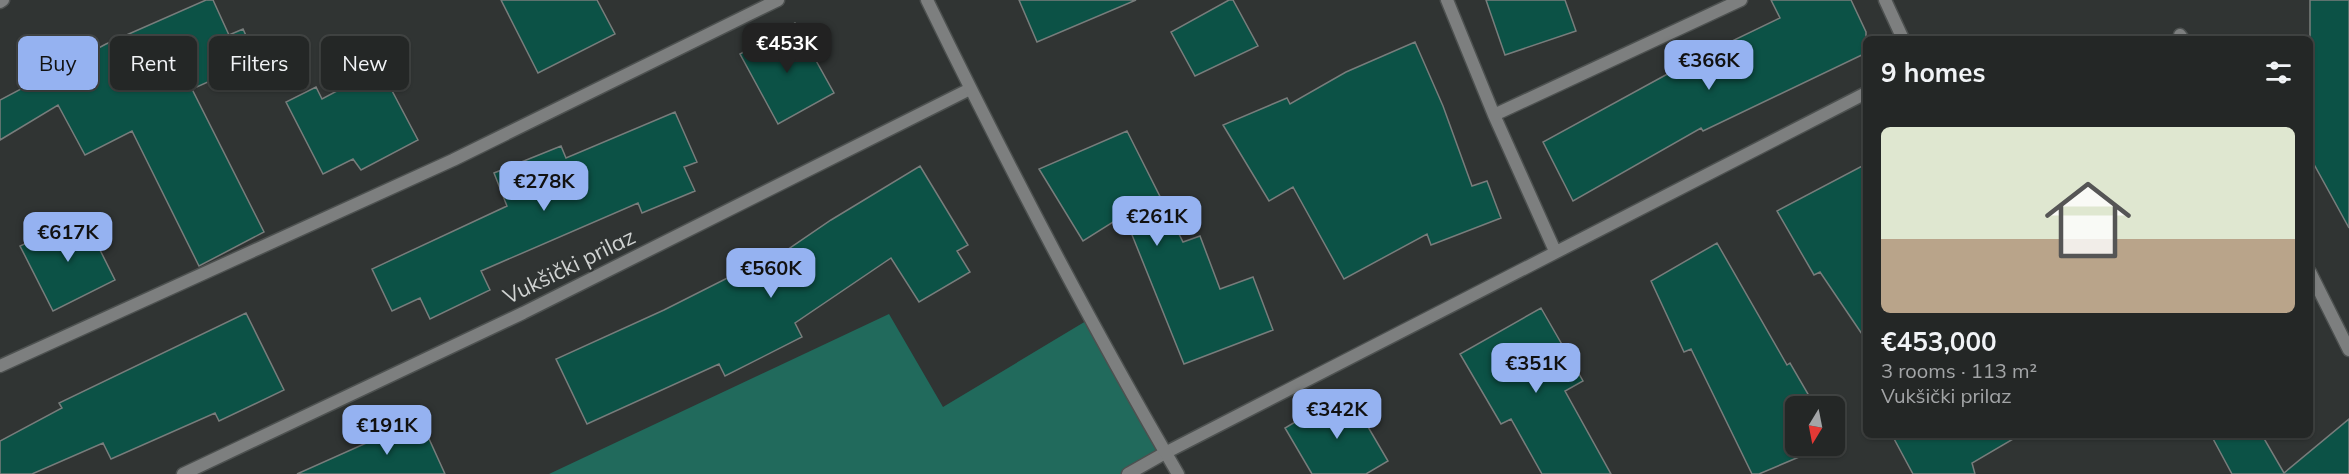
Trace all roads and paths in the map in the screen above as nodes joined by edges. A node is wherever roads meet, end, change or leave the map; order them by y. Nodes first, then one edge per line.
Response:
1 (778, 0) edge
2 (927, 0) edge
3 (1447, 0) edge
4 (1741, 0) edge
5 (1885, 0) edge
6 (1902, 36) edge
7 (970, 89) junction
8 (1863, 95) edge
9 (1494, 115) junction
10 (1555, 251) junction
11 (2313, 278) edge
12 (2349, 350) edge
13 (0, 366) edge
14 (1166, 453) junction
15 (183, 474) edge
16 (1128, 474) edge
17 (1178, 474) edge

1 - 13 street
2 - 7 street
3 - 9 street
4 - 9 street
5 - 6 street
7 - 14 street
7 - 15 street, Vukšički prilaz
8 - 10 street
9 - 10 street
10 - 14 street
11 - 12 street
14 - 16 street
14 - 17 street

